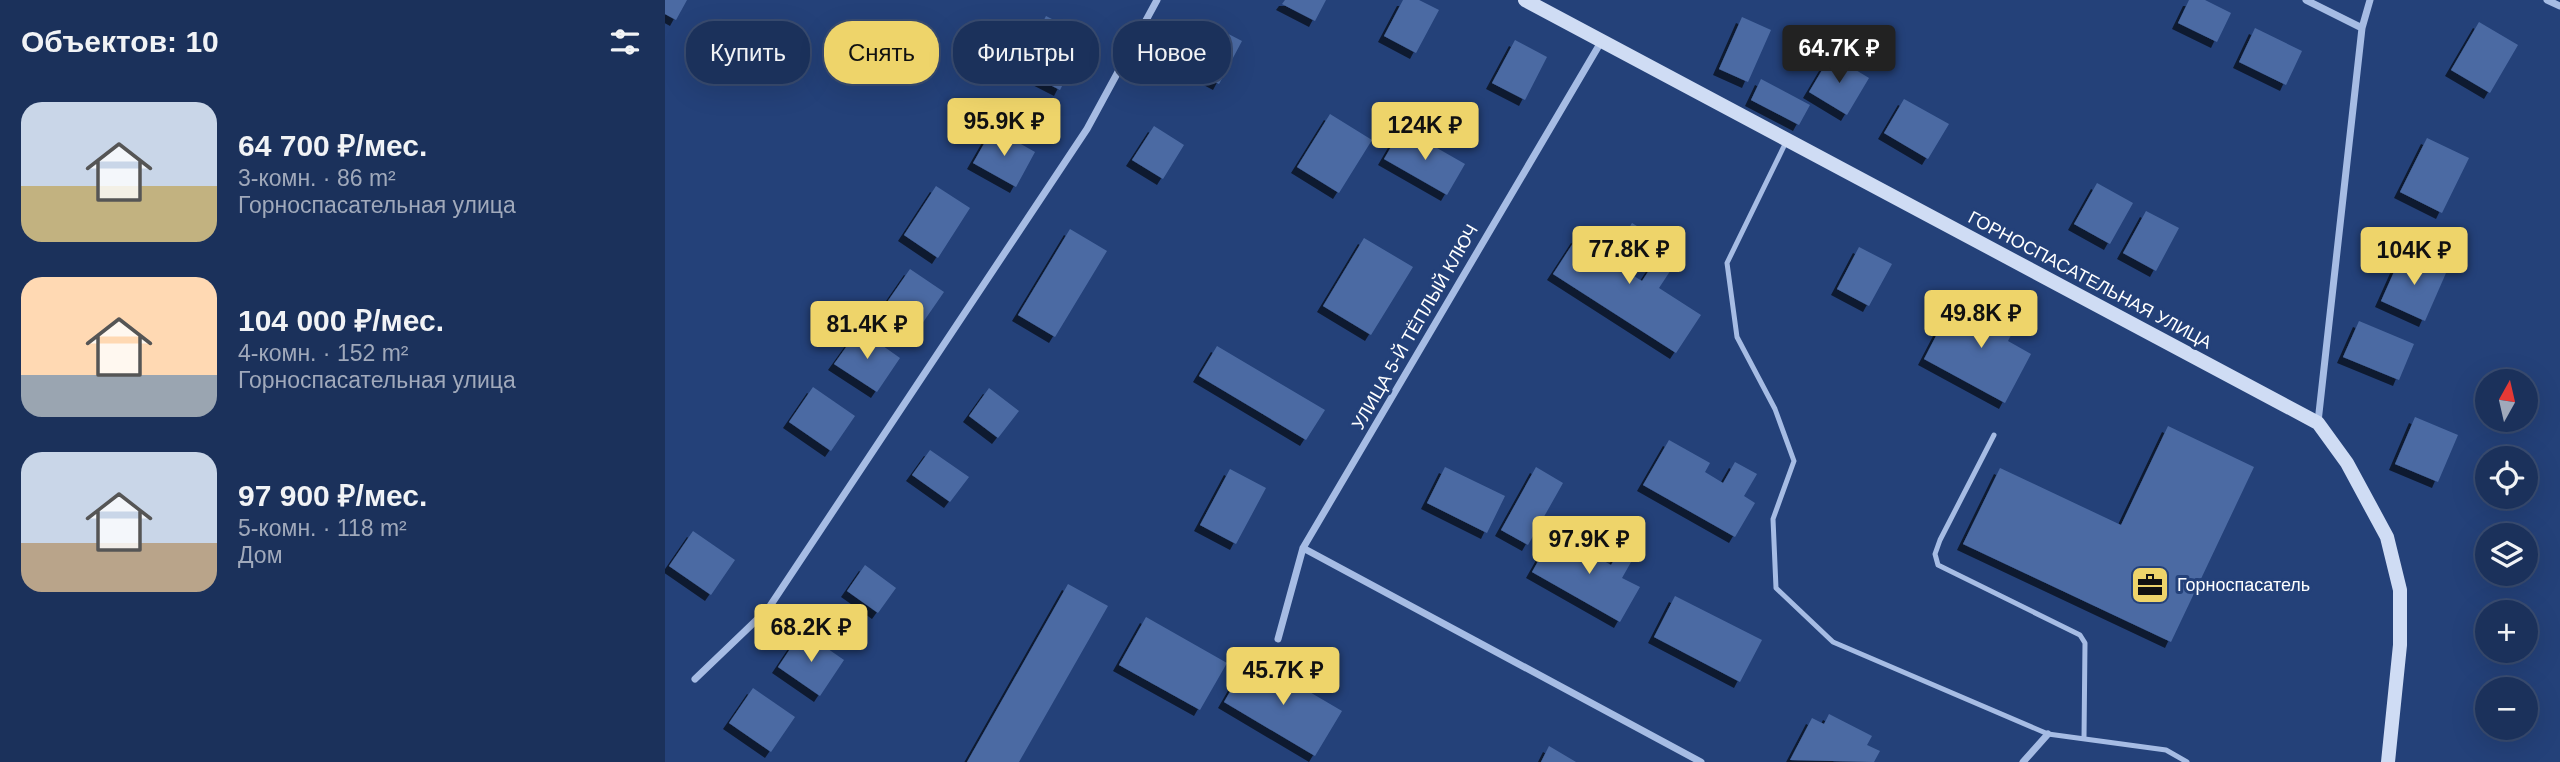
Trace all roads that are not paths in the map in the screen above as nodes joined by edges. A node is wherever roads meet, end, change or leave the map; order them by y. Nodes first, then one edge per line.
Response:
1 (1157, 0) edge
2 (1525, 0) edge
3 (2306, 0) edge
4 (2370, 0) edge
5 (2547, 0) edge
6 (2560, 6) edge
7 (2362, 28) junction
8 (1601, 42) junction
9 (1787, 141) junction
10 (2318, 423) junction
11 (1994, 435) dead end
12 (1303, 548) junction
13 (1278, 639) dead end
14 (695, 679) dead end
15 (2048, 734) junction
16 (2084, 738) junction
17 (1702, 762) edge
18 (2023, 762) edge
19 (2187, 762) edge
20 (2388, 762) edge

1 - 14 street
2 - 8 main road, ГОРНОСПАСАТЕЛЬНАЯ УЛИЦА
3 - 7 street
4 - 7 street
5 - 6 street
7 - 10 street
8 - 9 main road, ГОРНОСПАСАТЕЛЬНАЯ УЛИЦА
8 - 12 street, УЛИЦА 5-Й ТЁПЛЫЙ КЛЮЧ
9 - 10 main road, ГОРНОСПАСАТЕЛЬНАЯ УЛИЦА
9 - 15 lane
10 - 20 main road, ГОРНОСПАСАТЕЛЬНАЯ УЛИЦА
11 - 16 lane
12 - 13 street, УЛИЦА 5-Й ТЁПЛЫЙ КЛЮЧ
12 - 17 street
15 - 16 lane
15 - 18 street
16 - 19 lane

